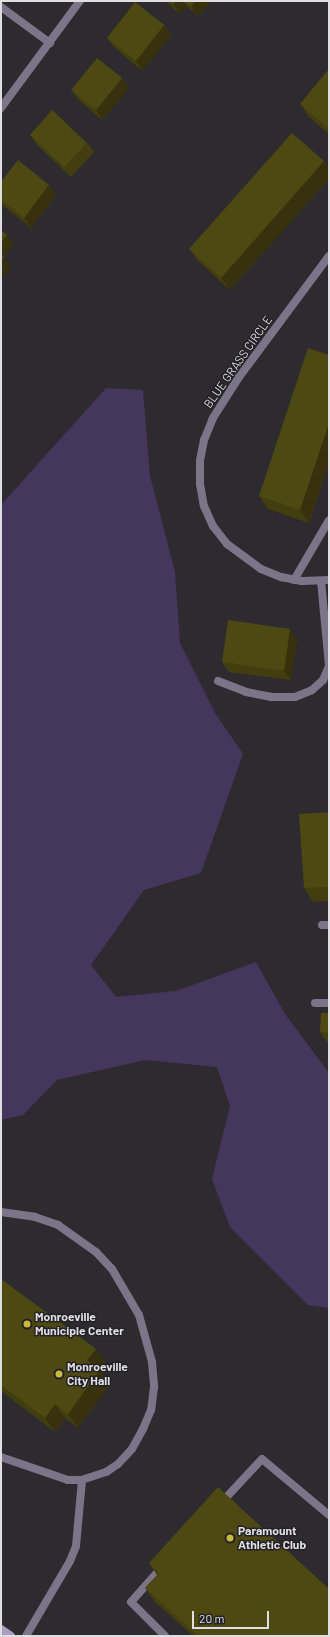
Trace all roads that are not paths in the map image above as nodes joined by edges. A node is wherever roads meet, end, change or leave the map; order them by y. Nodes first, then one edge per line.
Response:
1 (80, 1) edge
2 (1, 8) edge
3 (50, 43) junction
4 (1, 108) edge
5 (329, 256) edge
6 (329, 520) edge
7 (294, 580) junction
8 (325, 580) edge
9 (329, 666) edge
10 (218, 680) dead end
11 (315, 1003) dead end
12 (329, 1003) edge
13 (1, 1212) edge
14 (1, 1457) edge
15 (82, 1480) junction
16 (215, 1510) edge
17 (329, 1515) edge
18 (167, 1562) edge
19 (1, 1629) edge
20 (11, 1636) edge
21 (26, 1636) edge
22 (165, 1636) edge

1 - 3 street
2 - 3 street
3 - 4 street
5 - 7 street, BLUE GRASS CIRCLE
6 - 7 street
7 - 8 street, BLUE GRASS CIRCLE
8 - 9 street
9 - 10 street
11 - 12 street
13 - 15 street
14 - 15 street
15 - 21 street
16 - 17 street
18 - 22 street
19 - 20 main road

